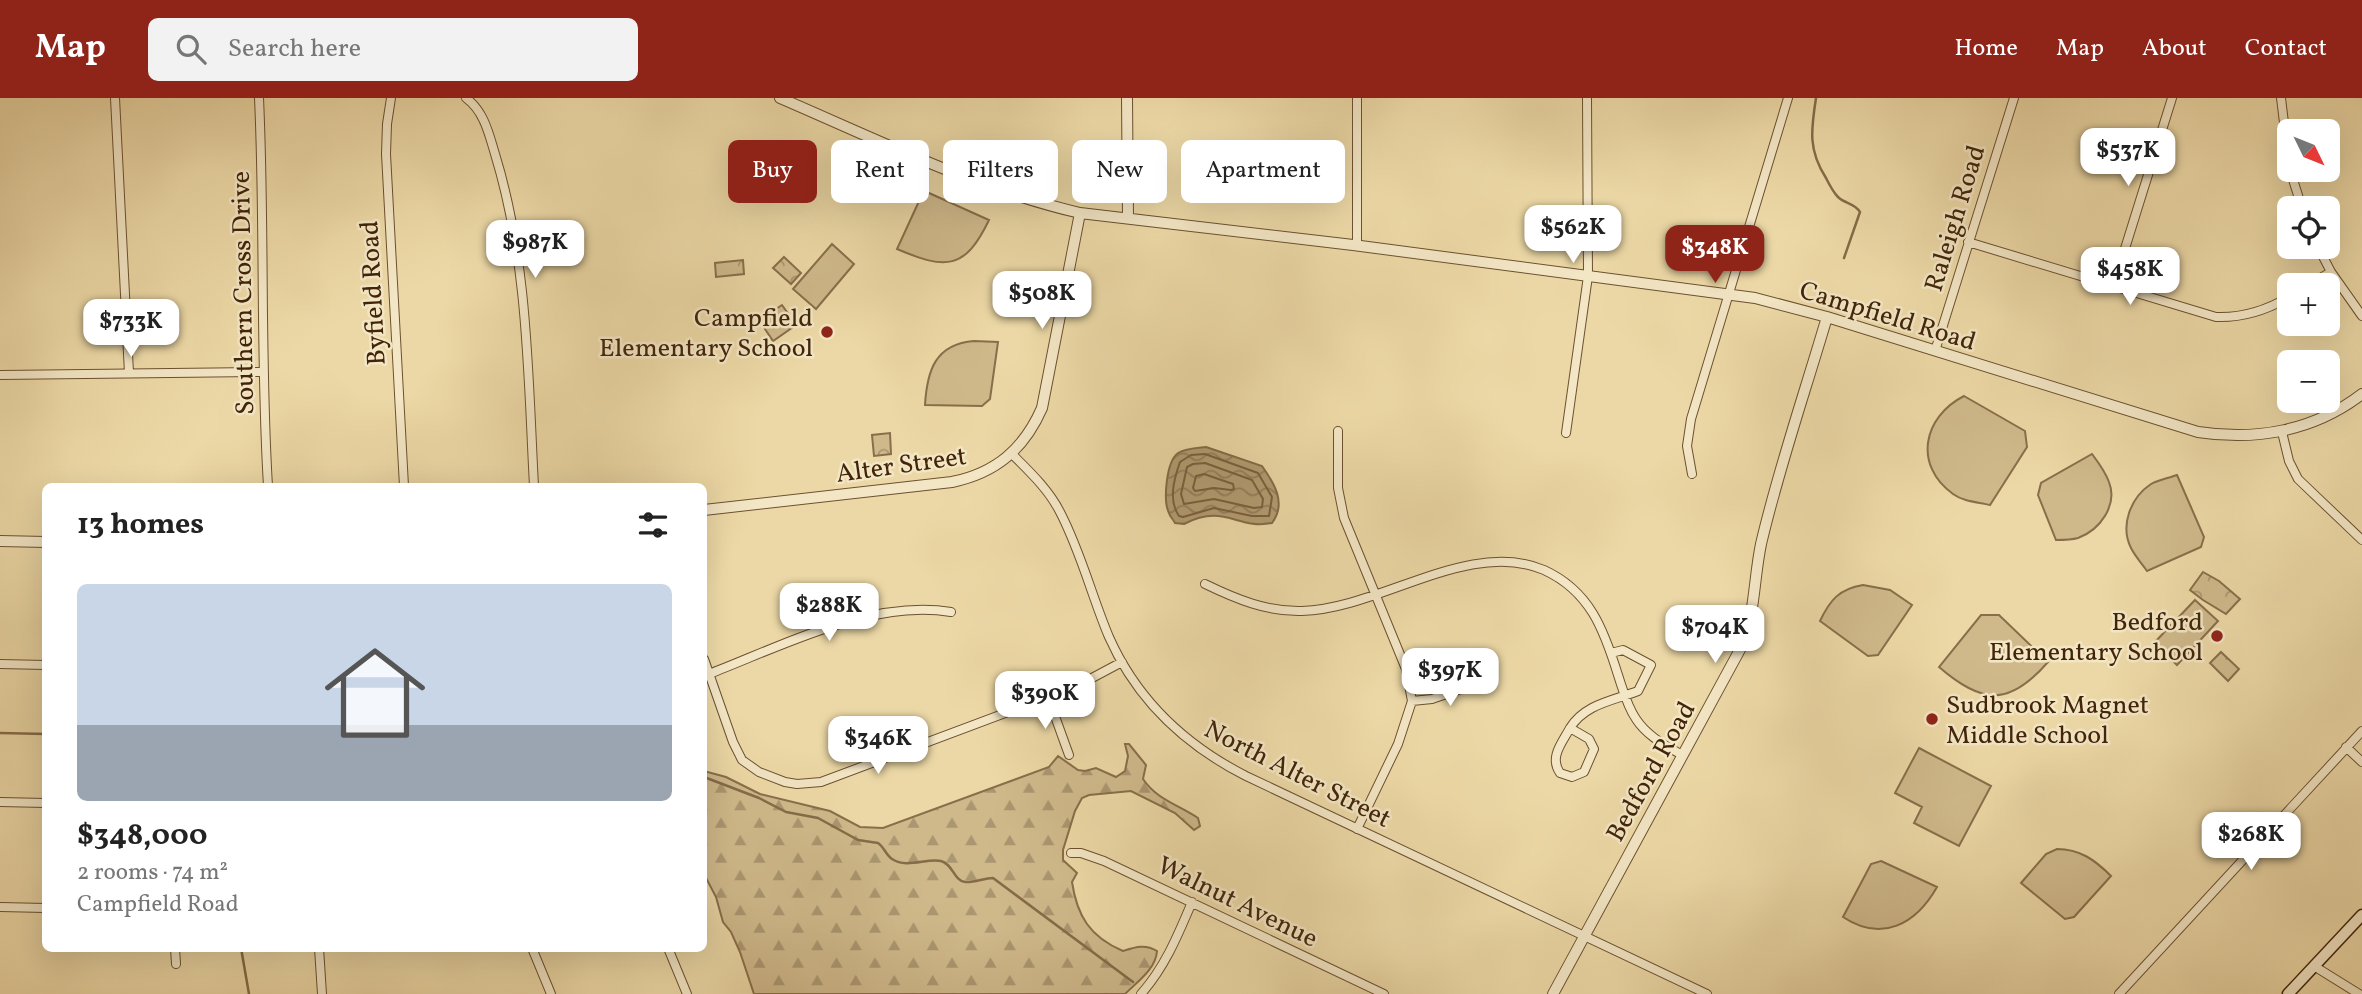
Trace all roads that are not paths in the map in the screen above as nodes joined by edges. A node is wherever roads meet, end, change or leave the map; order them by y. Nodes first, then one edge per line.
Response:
1 (116, 98) edge
2 (259, 98) edge
3 (391, 98) edge
4 (467, 98) edge
5 (780, 98) edge
6 (1127, 98) edge
7 (1357, 98) edge
8 (1587, 98) edge
9 (1788, 98) edge
10 (2014, 98) edge
11 (2172, 98) edge
12 (2281, 98) edge
13 (2284, 119) edge
14 (1080, 213) junction
15 (1128, 217) junction
16 (1968, 242) junction
17 (1357, 245) junction
18 (2324, 259) edge
19 (2331, 272) joint
20 (1588, 276) junction
21 (2113, 287) junction
22 (1727, 294) junction
23 (2277, 302) edge
24 (2362, 316) edge
25 (1827, 317) junction
26 (1935, 351) junction
27 (263, 372) junction
28 (129, 373) junction
29 (0, 375) edge
30 (2362, 394) edge
31 (1338, 431) dead end
32 (2282, 432) junction
33 (1566, 433) dead end
34 (1013, 454) junction
35 (1692, 474) dead end
36 (268, 483) edge
37 (404, 483) edge
38 (534, 483) edge
39 (707, 510) edge
40 (2362, 540) edge
41 (0, 541) edge
42 (42, 542) edge
43 (1205, 584) dead end
44 (1374, 595) junction
45 (951, 612) dead end
46 (1611, 653) junction
47 (1122, 662) junction
48 (0, 664) edge
49 (42, 665) edge
50 (707, 668) edge
51 (709, 674) junction
52 (1481, 682) dead end
53 (1625, 696) junction
54 (1048, 697) junction
55 (1412, 701) junction
56 (1570, 729) junction
57 (2362, 731) edge
58 (2346, 747) junction
59 (1069, 755) dead end
60 (1682, 755) junction
61 (2362, 762) edge
62 (0, 802) edge
63 (42, 803) edge
64 (1357, 829) junction
65 (1071, 853) dead end
66 (1192, 902) junction
67 (0, 907) edge
68 (42, 908) edge
69 (2362, 915) edge
70 (1583, 936) junction
71 (175, 952) edge
72 (319, 952) edge
73 (534, 952) edge
74 (669, 952) edge
75 (176, 964) dead end
76 (2314, 966) junction
77 (322, 994) edge
78 (551, 994) edge
79 (687, 994) edge
80 (1141, 994) edge
81 (1384, 994) edge
82 (1553, 994) edge
83 (1707, 994) edge
84 (2119, 994) edge
85 (2288, 994) edge
86 (2359, 994) edge

1 - 28 street
2 - 27 street, Southern Cross Drive
3 - 37 street, Byfield Road
4 - 38 street
5 - 14 street, Campfield Road
6 - 15 street
7 - 17 street
8 - 20 street
9 - 22 street
10 - 16 street, Raleigh Road
11 - 21 street
12 - 13 street
14 - 15 street, Campfield Road
14 - 34 street, Alter Street
15 - 17 street, Campfield Road
16 - 21 street
16 - 26 street, Raleigh Road
17 - 20 street, Campfield Road
18 - 19 street
19 - 24 street
20 - 22 street, Campfield Road
20 - 33 street
21 - 23 street
22 - 25 street, Campfield Road
22 - 35 street
25 - 26 street, Campfield Road
25 - 60 street, Bedford Road
26 - 32 street, Campfield Road
27 - 28 street
27 - 36 street, Southern Cross Drive
28 - 29 street
30 - 32 street, Campfield Road
31 - 44 street
32 - 40 street
34 - 39 street, Alter Street
34 - 47 street, North Alter Street
41 - 42 street
43 - 44 street
44 - 46 street
44 - 55 street
45 - 51 street
46 - 53 street
46 - 53 street
47 - 54 street
47 - 64 street, North Alter Street
48 - 49 street
50 - 51 street
51 - 54 street
52 - 55 street
53 - 56 street
53 - 60 street
54 - 59 street
55 - 64 street
56 - 56 street
57 - 58 street
58 - 61 street
58 - 84 street
60 - 70 street, Bedford Road
62 - 63 street
64 - 70 street, North Alter Street
65 - 66 street, Walnut Avenue
66 - 80 street
66 - 81 street, Walnut Avenue
67 - 68 street
69 - 76 main road
70 - 82 street, Bedford Road
70 - 83 street, North Alter Street
71 - 75 street
72 - 77 street
73 - 78 street
74 - 79 street
76 - 85 main road
76 - 86 street

